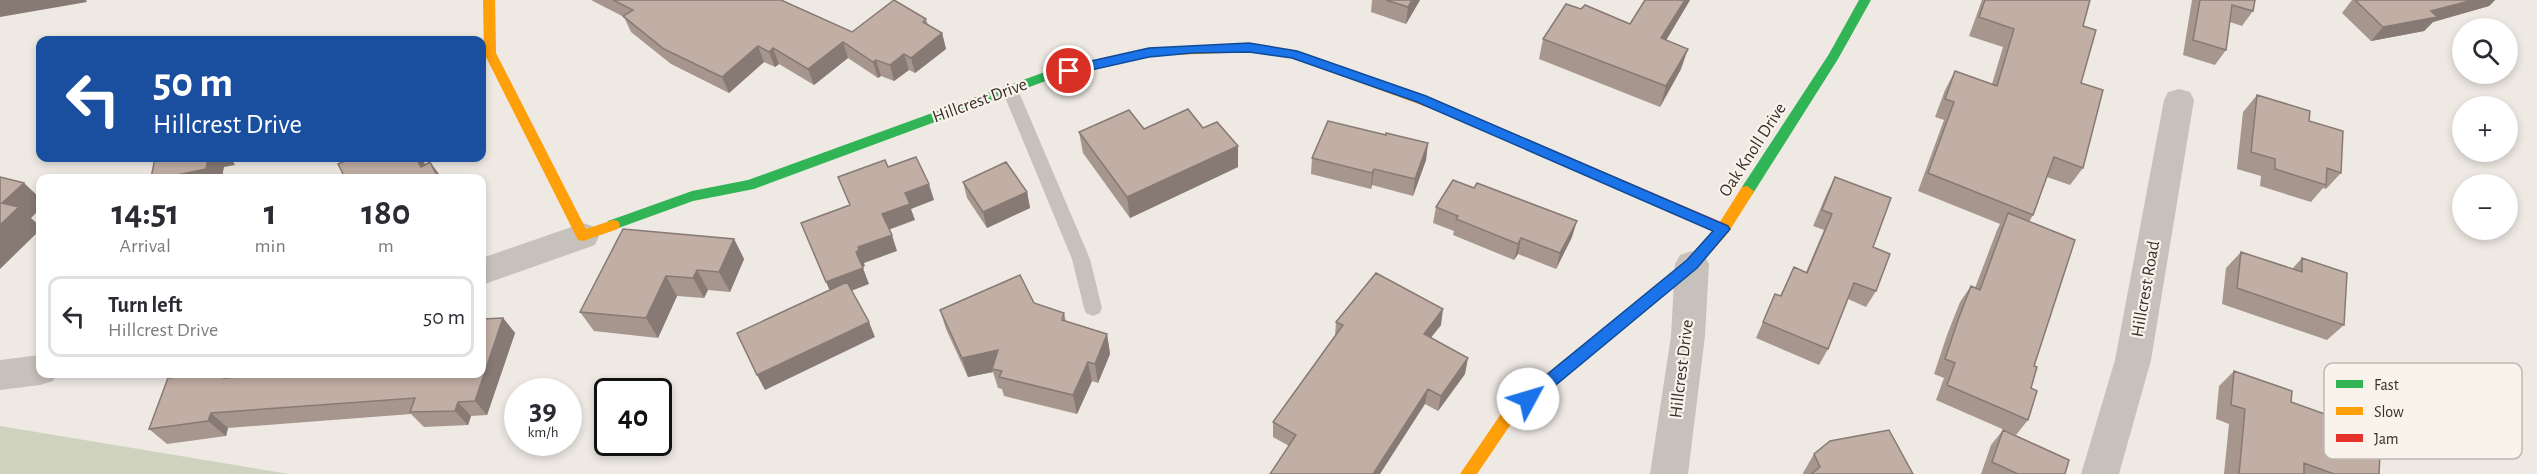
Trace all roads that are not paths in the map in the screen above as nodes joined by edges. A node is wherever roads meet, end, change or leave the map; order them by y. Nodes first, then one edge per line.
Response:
1 (489, 0) edge
2 (1865, 0) edge
3 (1010, 90) junction
4 (2179, 100) dead end
5 (1723, 229) junction
6 (583, 236) junction
7 (1692, 264) junction
8 (486, 271) edge
9 (1093, 308) dead end
10 (36, 370) edge
11 (0, 375) edge
12 (1468, 474) edge
13 (1669, 474) edge
14 (2100, 474) edge

1 - 6 street
2 - 5 street, Oak Knoll Drive
3 - 5 street, Hillcrest Drive
3 - 6 street, Hillcrest Drive
3 - 9 lane
4 - 14 street, Hillcrest Road
5 - 7 street, Oak Knoll Drive
6 - 8 street
7 - 12 street, Oak Knoll Drive
7 - 13 street, Hillcrest Drive
10 - 11 street

